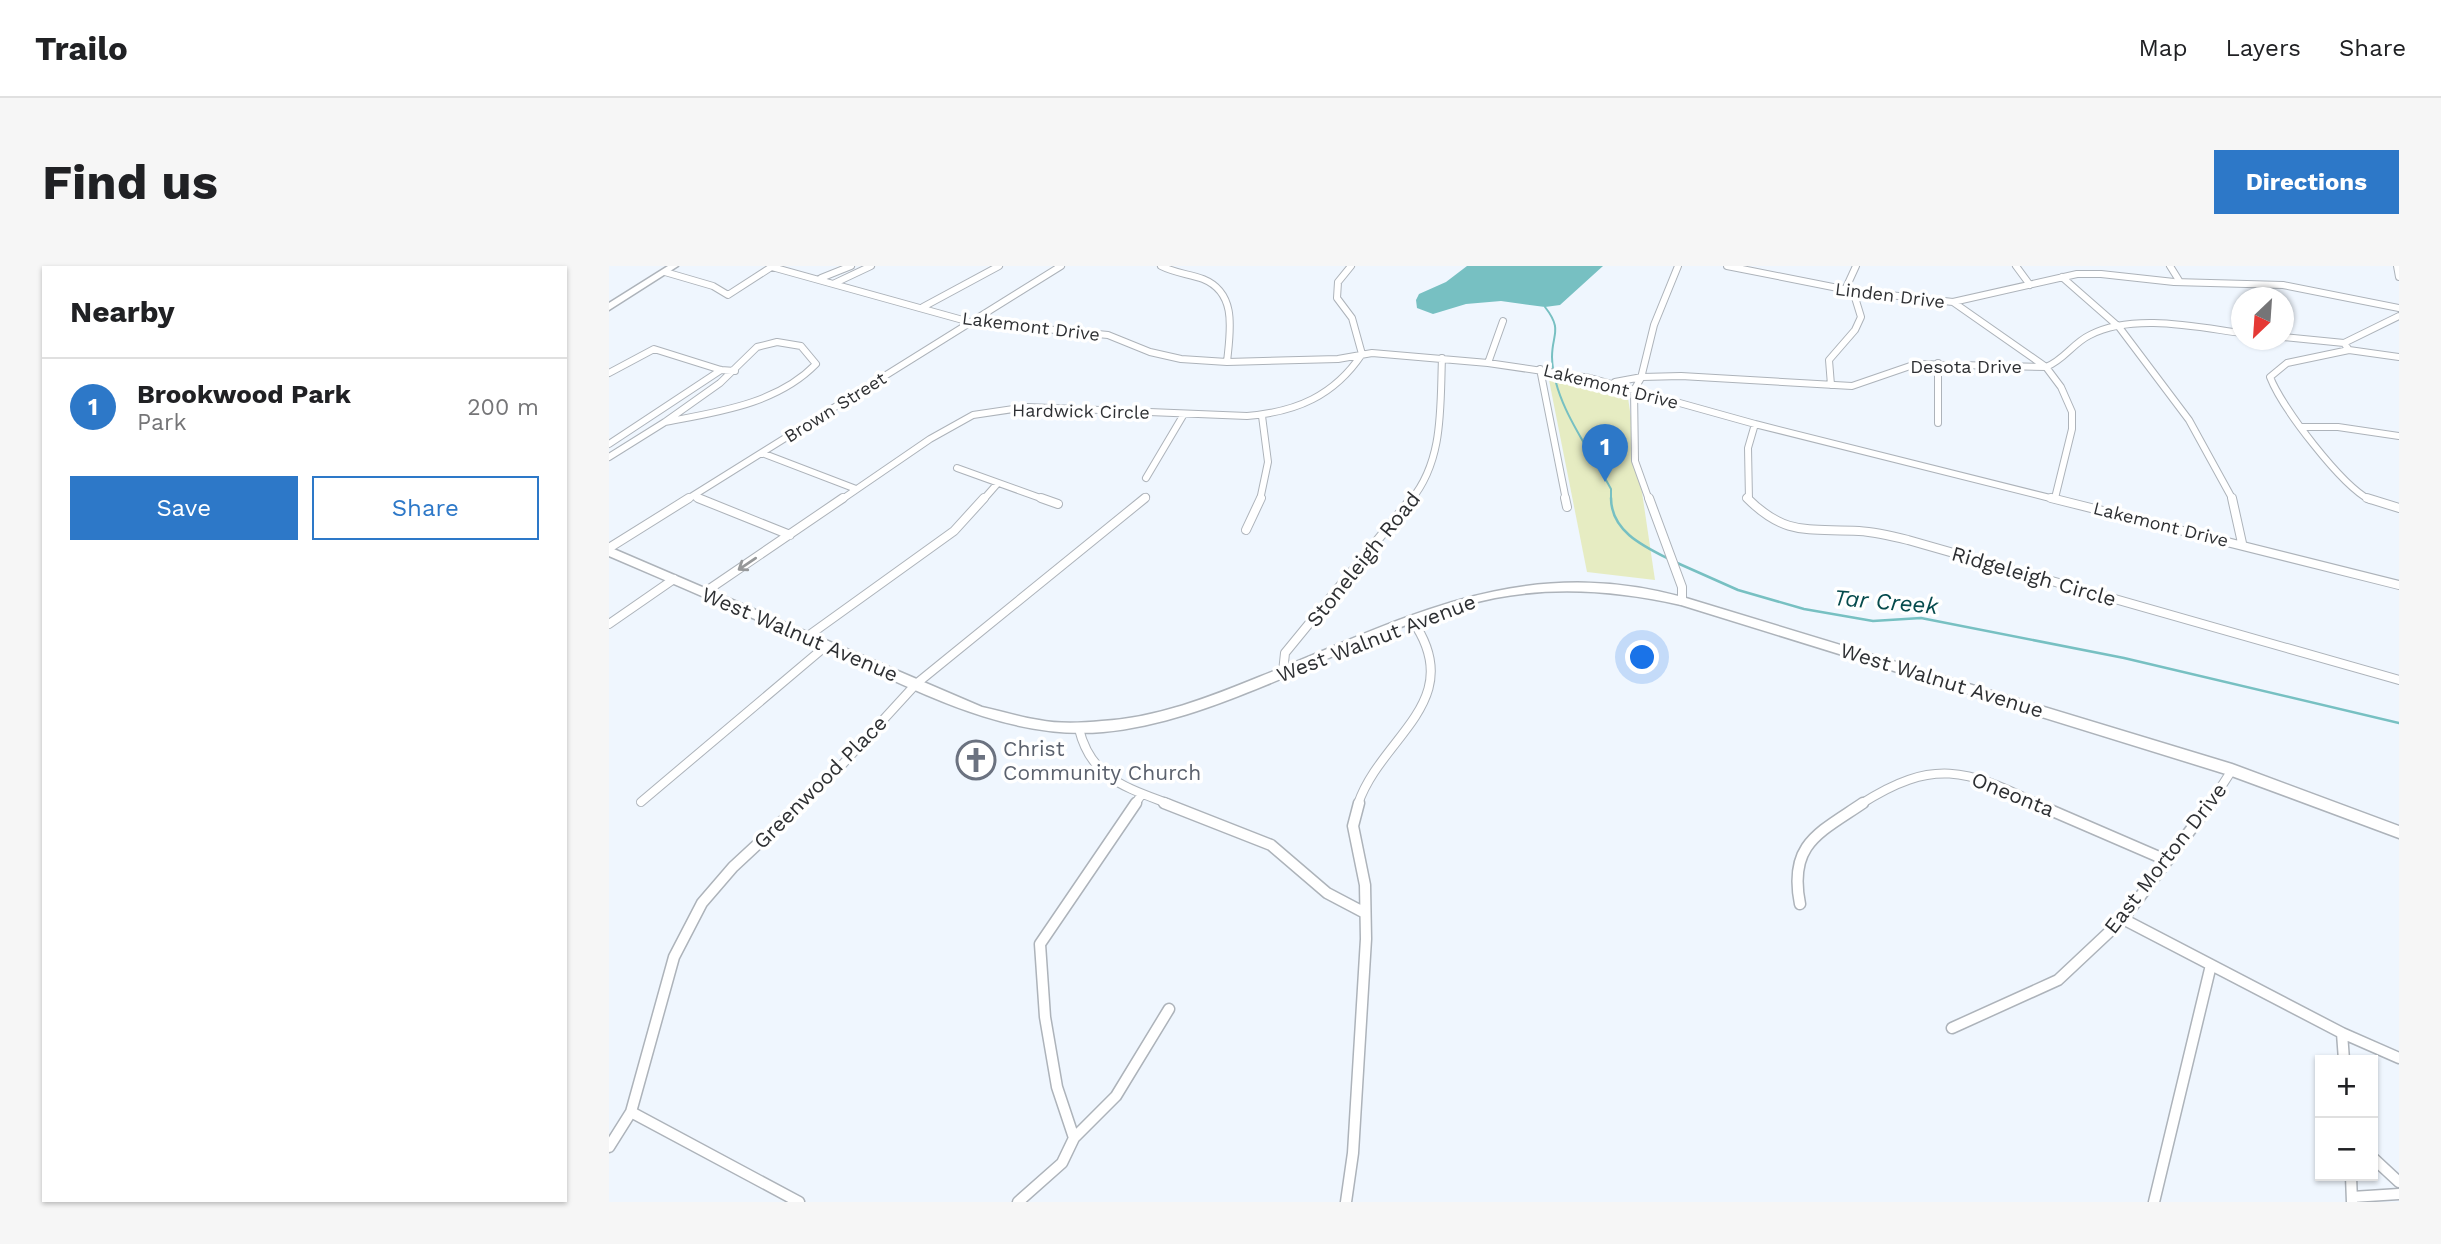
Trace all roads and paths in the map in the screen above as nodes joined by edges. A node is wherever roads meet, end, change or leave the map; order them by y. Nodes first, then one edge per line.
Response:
1 (772, 266) edge
2 (851, 266) edge
3 (871, 266) edge
4 (999, 266) edge
5 (1061, 266) edge
6 (1161, 266) edge
7 (1351, 266) edge
8 (1678, 266) edge
9 (1727, 266) edge
10 (1857, 266) edge
11 (2016, 266) edge
12 (2170, 266) edge
13 (2397, 266) edge
14 (1745, 267) edge
15 (670, 269) edge
16 (2062, 277) junction
17 (2399, 277) edge
18 (819, 279) junction
19 (2180, 282) junction
20 (835, 283) junction
21 (2030, 285) junction
22 (1845, 290) junction
23 (1853, 292) junction
24 (1953, 302) junction
25 (609, 307) edge
26 (923, 307) junction
27 (2399, 308) edge
28 (2399, 316) edge
29 (1503, 321) dead end
30 (970, 322) junction
31 (2119, 327) junction
32 (2231, 332) edge
33 (2294, 338) edge
34 (2344, 343) junction
35 (2349, 350) junction
36 (1362, 354) junction
37 (2399, 357) edge
38 (1442, 358) junction
39 (1227, 362) junction
40 (1488, 363) junction
41 (1938, 363) junction
42 (2046, 367) junction
43 (1541, 369) junction
44 (722, 370) junction
45 (735, 371) junction
46 (609, 373) edge
47 (1642, 377) junction
48 (1606, 382) junction
49 (1831, 385) junction
50 (1634, 390) junction
51 (1184, 414) junction
52 (1262, 416) junction
53 (663, 422) junction
54 (1938, 423) dead end
55 (1755, 424) junction
56 (2302, 427) junction
57 (2399, 436) edge
58 (609, 444) edge
59 (762, 453) junction
60 (609, 457) edge
61 (957, 468) dead end
62 (1146, 478) dead end
63 (997, 484) junction
64 (856, 489) junction
65 (693, 496) junction
66 (1146, 497) dead end
67 (2055, 498) junction
68 (1058, 504) dead end
69 (1567, 507) dead end
70 (2399, 508) edge
71 (1246, 530) dead end
72 (790, 535) junction
73 (2242, 543) junction
74 (609, 549) edge
75 (674, 579) junction
76 (2399, 585) edge
77 (705, 592) junction
78 (1682, 601) junction
79 (1412, 620) junction
80 (609, 624) edge
81 (808, 636) junction
82 (827, 645) junction
83 (1283, 673) junction
84 (2399, 680) edge
85 (916, 684) junction
86 (1079, 729) junction
87 (2232, 769) junction
88 (1142, 794) junction
89 (641, 802) dead end
90 (2399, 832) edge
91 (2166, 860) junction
92 (1800, 904) dead end
93 (1366, 912) junction
94 (2123, 919) junction
95 (2211, 965) junction
96 (1169, 1009) dead end
97 (1952, 1028) dead end
98 (2343, 1033) junction
99 (2344, 1055) edge
100 (2399, 1058) edge
101 (631, 1112) junction
102 (1074, 1138) junction
103 (609, 1147) edge
104 (2378, 1163) edge
105 (2351, 1181) edge
106 (2399, 1182) edge
107 (2399, 1194) edge
108 (2352, 1200) edge
109 (799, 1202) edge
110 (1018, 1202) edge
111 (1346, 1202) edge
112 (2154, 1202) edge

1 - 15 street
1 - 18 street, Lakemont Drive
2 - 18 street
3 - 20 street
4 - 26 street
5 - 30 street, Brown Street
6 - 39 street
7 - 36 street
8 - 47 street
9 - 14 street, Linden Drive
10 - 22 street
11 - 21 street
12 - 19 street
13 - 17 street
14 - 22 street, Linden Drive
15 - 25 main road
16 - 19 street
16 - 21 street
16 - 31 street
18 - 20 street, Lakemont Drive
19 - 27 street
20 - 26 street, Lakemont Drive
21 - 24 street
22 - 23 street, Linden Drive
23 - 24 street, Linden Drive
23 - 49 street
24 - 42 street, Linden Drive
26 - 30 street, Lakemont Drive
28 - 34 street
29 - 40 street
30 - 39 street, Lakemont Drive
30 - 59 street, Brown Street
31 - 32 street, Desota Drive
31 - 42 street, Desota Drive
31 - 73 street
33 - 34 street
34 - 35 street
35 - 37 street
35 - 56 street
36 - 38 street, Lakemont Drive
36 - 39 street, Lakemont Drive
36 - 52 street, Hardwick Circle
38 - 40 street, Lakemont Drive
38 - 83 street, Stoneleigh Road
40 - 43 street, Lakemont Drive
41 - 42 street, Desota Drive
41 - 49 street, Desota Drive
41 - 54 street
42 - 67 street, Linden Drive
43 - 48 street, Lakemont Drive
43 - 69 street
44 - 45 street
44 - 46 street
44 - 58 street
45 - 53 street
45 - 53 street
47 - 48 street, Desota Drive
47 - 49 street, Desota Drive
47 - 50 street
48 - 50 street, Lakemont Drive
50 - 55 street, Lakemont Drive
50 - 78 street
51 - 52 street, Hardwick Circle
51 - 62 street
51 - 64 street, Hardwick Circle
52 - 71 street
53 - 60 street
55 - 67 street, Lakemont Drive
55 - 84 street, Ridgeleigh Circle
56 - 57 street
56 - 70 street
59 - 64 street
59 - 65 street, Brown Street
61 - 63 street
63 - 68 street
63 - 81 street
64 - 72 street, Hardwick Circle
65 - 72 street
65 - 74 street, Brown Street
66 - 85 street, Greenwood Place
67 - 73 street, Lakemont Drive
72 -> 77 street, Hardwick Circle
73 - 76 street, Lakemont Drive
74 - 75 main road, West Walnut Avenue
75 - 77 main road, West Walnut Avenue
75 - 80 street
77 - 81 main road, West Walnut Avenue
78 - 79 main road, West Walnut Avenue
78 - 87 main road, West Walnut Avenue
79 - 83 main road, West Walnut Avenue
79 - 93 street
81 - 82 main road, West Walnut Avenue
82 - 85 main road, West Walnut Avenue
82 - 89 street
83 - 86 main road, West Walnut Avenue
85 - 86 main road, West Walnut Avenue
85 - 101 street, Greenwood Place
86 - 88 street
87 - 90 main road, West Walnut Avenue
87 - 91 street, East Morton Drive
88 - 93 street
88 - 102 street
91 - 92 street, Oneonta
91 - 94 street, East Morton Drive
93 - 111 street
94 - 95 street
94 - 97 street, East Morton Drive
95 - 98 street
95 - 112 street
96 - 102 street
98 - 99 street
98 - 100 street
101 - 103 street, Greenwood Place
101 - 109 street
102 - 110 street
104 - 106 street
105 - 108 street
107 - 108 street

